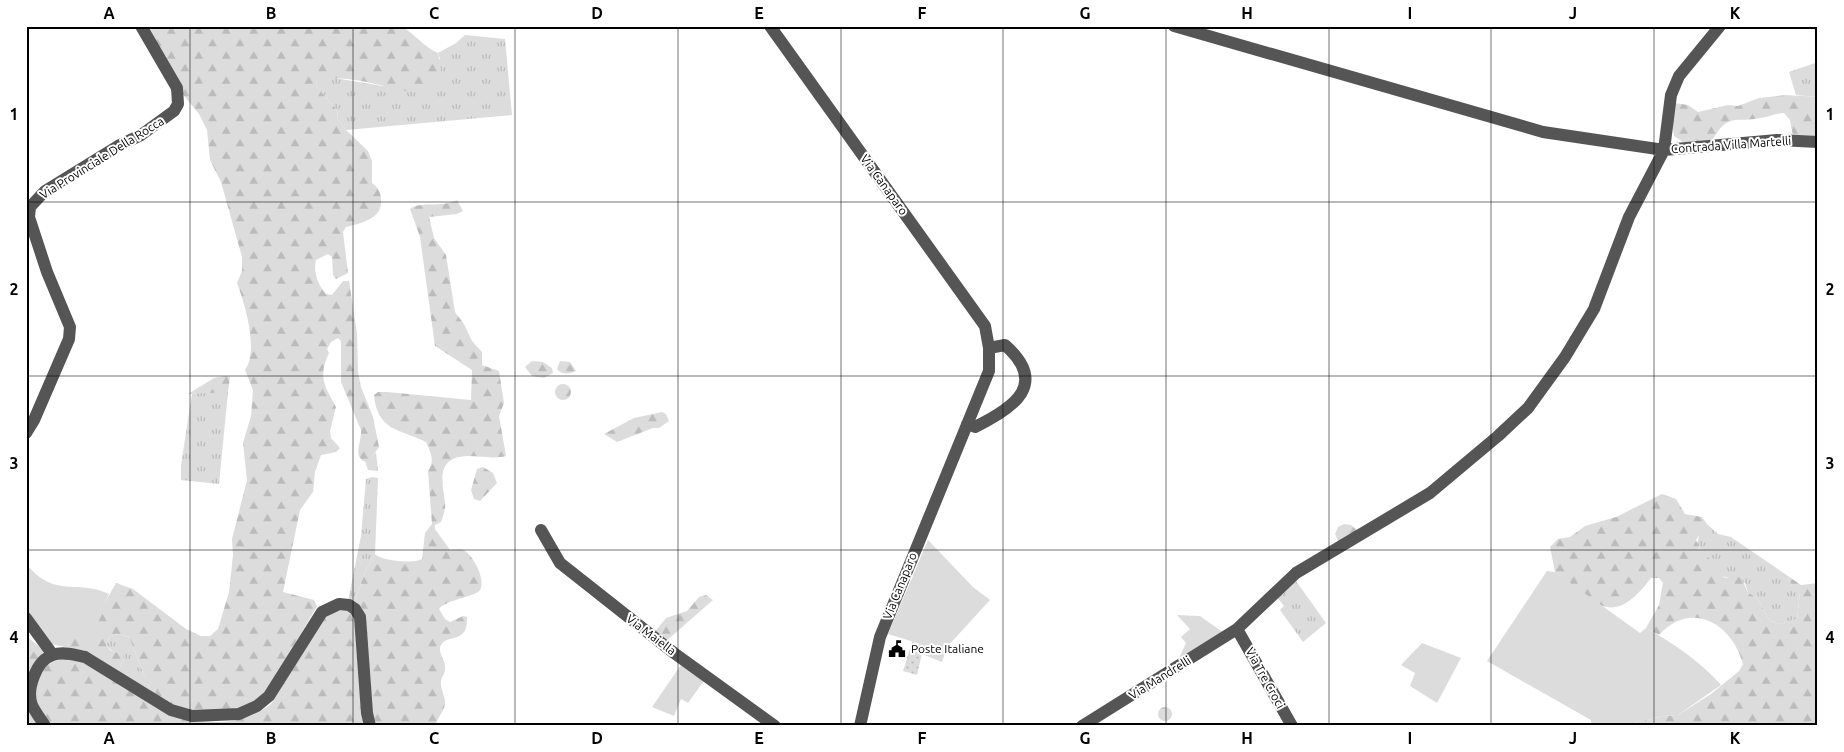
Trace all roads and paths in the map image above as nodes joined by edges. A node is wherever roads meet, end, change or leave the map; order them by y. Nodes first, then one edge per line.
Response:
1 (142, 26) edge
2 (770, 26) edge
3 (1174, 26) edge
4 (1720, 26) edge
5 (1818, 142) edge
6 (1664, 150) junction
7 (989, 348) junction
8 (968, 424) junction
9 (26, 433) edge
10 (541, 530) dead end
11 (26, 618) edge
12 (1237, 629) junction
13 (53, 654) junction
14 (45, 726) edge
15 (370, 726) edge
16 (775, 726) edge
17 (860, 726) edge
18 (1082, 726) edge
19 (1292, 726) edge

1 - 9 street, Via Provinciale Della Rocca
2 - 7 street, Via Canaparo
3 - 6 street
4 - 6 street, Contrada Villa Martelli
5 - 6 street, Contrada Villa Martelli
6 - 12 street, Via Mandrelli
7 - 8 street, Via Canaparo
7 - 8 street
8 - 17 street, Via Canaparo
10 - 16 street, Via Maiella
11 - 13 street
12 - 18 street, Via Mandrelli
12 - 19 street, Via Tre Croci
13 - 14 street
13 - 15 street

